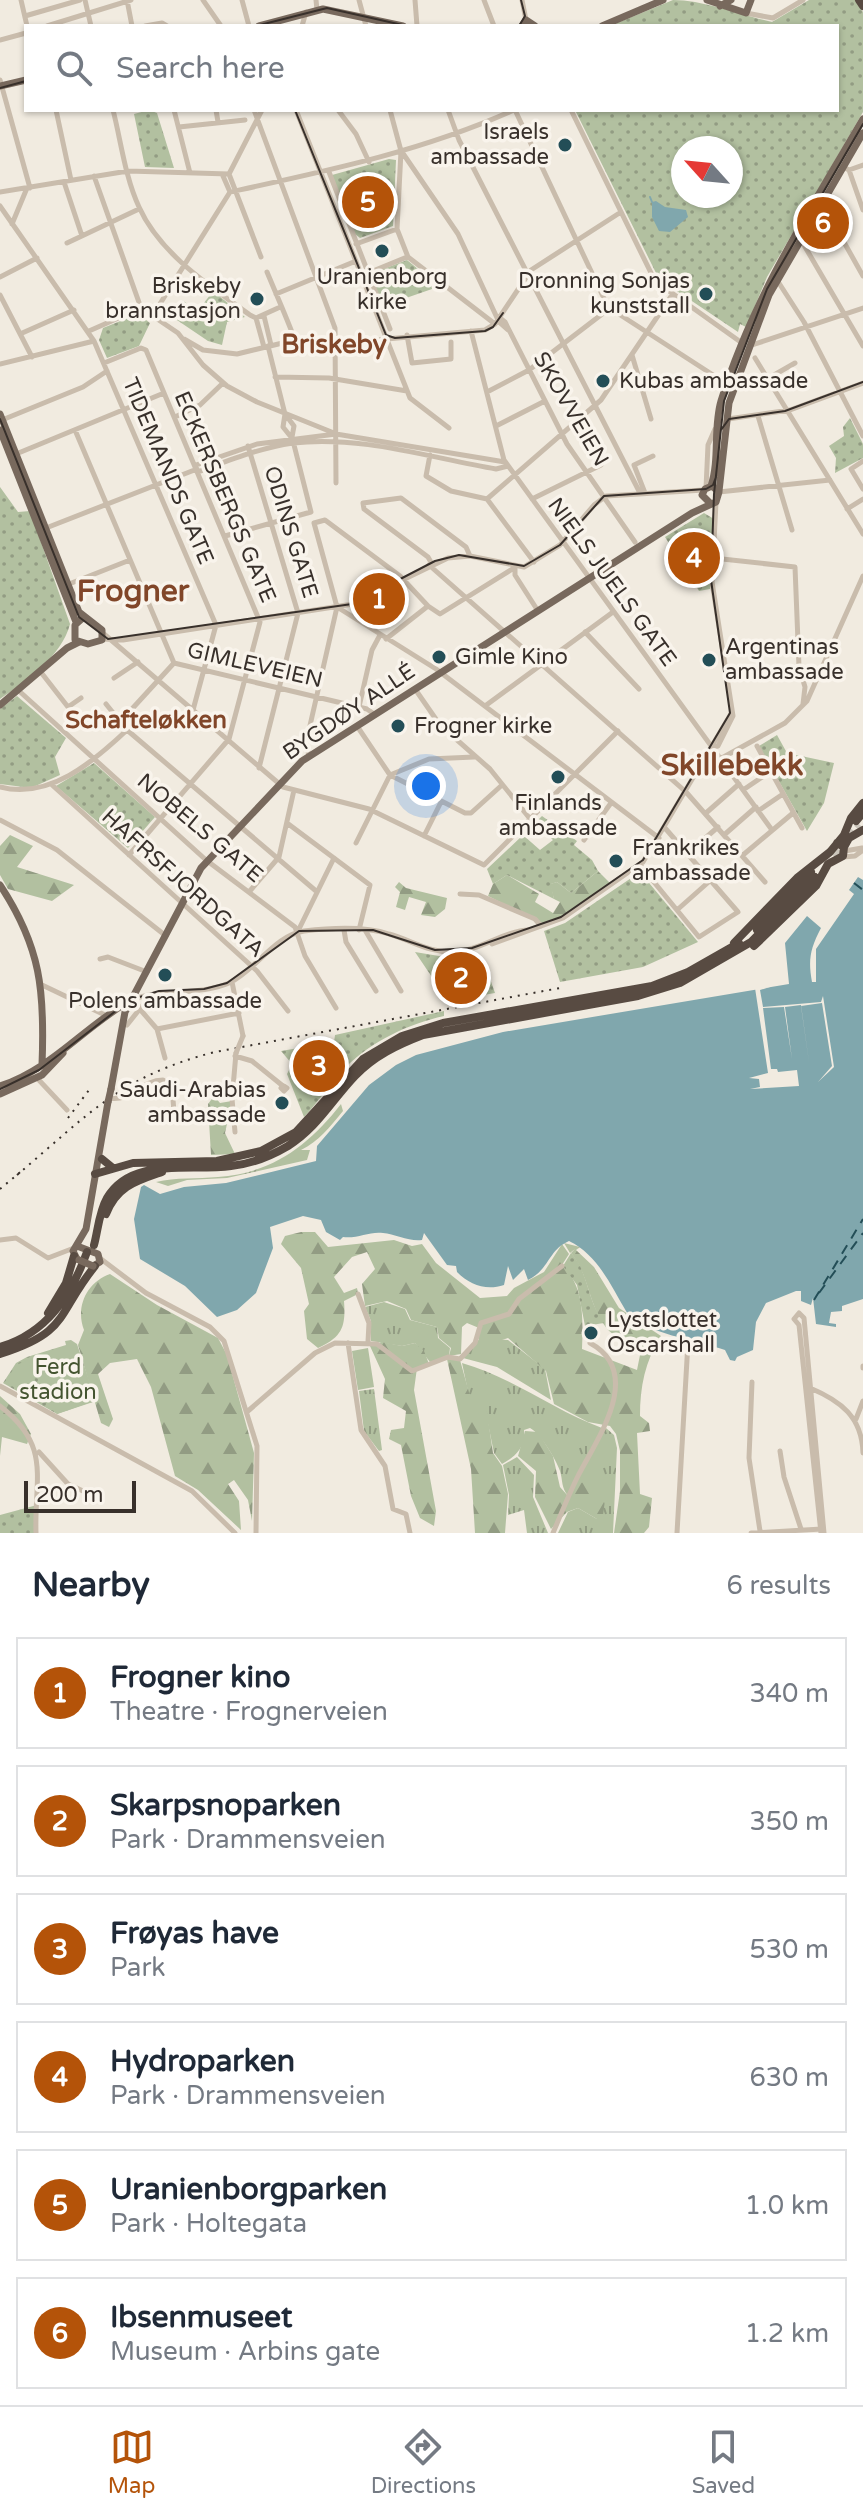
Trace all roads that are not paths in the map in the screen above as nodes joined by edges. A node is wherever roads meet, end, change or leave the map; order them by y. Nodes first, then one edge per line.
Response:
1 (21, 0) edge
2 (83, 0) edge
3 (203, 0) edge
4 (242, 0) edge
5 (316, 0) edge
6 (359, 0) edge
7 (415, 0) edge
8 (484, 0) edge
9 (522, 0) edge
10 (663, 0) edge
11 (707, 0) edge
12 (731, 0) edge
13 (751, 0) edge
14 (803, 0) edge
15 (859, 0) edge
16 (128, 1) edge
17 (720, 6) junction
18 (863, 6) edge
19 (312, 11) junction
20 (746, 13) junction
21 (88, 14) junction
22 (25, 16) junction
23 (363, 16) junction
24 (27, 24) edge
25 (54, 24) edge
26 (90, 24) edge
27 (132, 24) edge
28 (220, 24) edge
29 (248, 24) edge
30 (266, 24) edge
31 (303, 24) edge
32 (365, 24) edge
33 (395, 24) edge
34 (417, 24) edge
35 (493, 24) edge
36 (529, 24) edge
37 (607, 24) edge
38 (24, 34) edge
39 (0, 40) edge
40 (24, 80) edge
41 (0, 84) edge
42 (56, 112) edge
43 (113, 112) edge
44 (175, 112) edge
45 (216, 112) edge
46 (255, 112) edge
47 (261, 112) edge
48 (297, 112) edge
49 (340, 112) edge
50 (391, 112) edge
51 (449, 112) edge
52 (510, 112) edge
53 (516, 112) edge
54 (572, 112) edge
55 (258, 118) junction
56 (863, 119) edge
57 (245, 120) dead end
58 (218, 122) junction
59 (179, 127) junction
60 (863, 133) edge
61 (457, 134) junction
62 (401, 151) junction
63 (369, 162) junction
64 (863, 165) edge
65 (846, 168) junction
66 (128, 171) junction
67 (190, 173) junction
68 (325, 173) junction
69 (226, 175) junction
70 (94, 176) junction
71 (71, 180) junction
72 (64, 182) junction
73 (278, 182) junction
74 (28, 188) junction
75 (0, 192) edge
76 (232, 192) junction
77 (822, 203) junction
78 (0, 206) edge
79 (139, 209) junction
80 (863, 210) edge
81 (621, 212) junction
82 (11, 222) junction
83 (111, 223) junction
84 (0, 225) edge
85 (397, 229) junction
86 (82, 236) junction
87 (801, 240) junction
88 (576, 241) junction
89 (67, 243) dead end
90 (356, 244) junction
91 (261, 257) dead end
92 (408, 257) junction
93 (37, 258) junction
94 (863, 258) edge
95 (356, 261) junction
96 (855, 263) junction
97 (183, 264) junction
98 (267, 272) dead end
99 (528, 272) junction
100 (368, 273) junction
101 (863, 276) edge
102 (0, 277) edge
103 (315, 278) junction
104 (777, 280) junction
105 (276, 294) junction
106 (0, 295) edge
107 (673, 295) junction
108 (141, 308) junction
109 (278, 308) junction
110 (610, 308) junction
111 (863, 308) edge
112 (74, 310) junction
113 (846, 313) junction
114 (153, 315) junction
115 (264, 316) junction
116 (256, 318) junction
117 (497, 321) junction
118 (806, 326) junction
119 (390, 329) dead end
120 (89, 331) junction
121 (471, 331) junction
122 (646, 333) junction
123 (20, 334) junction
124 (407, 335) junction
125 (451, 336) junction
126 (387, 338) junction
127 (184, 339) junction
128 (295, 340) junction
129 (94, 341) junction
130 (747, 341) junction
131 (334, 343) junction
132 (565, 343) junction
133 (268, 346) junction
134 (863, 346) edge
135 (203, 350) junction
136 (632, 355) junction
137 (32, 357) junction
138 (198, 358) junction
139 (755, 358) dead end
140 (104, 363) junction
141 (795, 363) dead end
142 (0, 364) edge
143 (529, 370) junction
144 (107, 371) junction
145 (275, 377) junction
146 (767, 379) junction
147 (335, 380) junction
148 (223, 383) junction
149 (863, 383) edge
150 (728, 384) junction
151 (403, 390) junction
152 (487, 392) junction
153 (840, 392) junction
154 (164, 393) junction
155 (545, 401) junction
156 (597, 405) junction
157 (124, 409) junction
158 (787, 411) junction
159 (285, 414) junction
160 (758, 416) junction
161 (1, 417) edge
162 (175, 417) junction
163 (651, 419) dead end
164 (727, 419) junction
165 (496, 426) junction
166 (449, 428) dead end
167 (0, 430) edge
168 (75, 430) junction
169 (561, 433) junction
170 (336, 434) junction
171 (863, 436) edge
172 (292, 440) junction
173 (336, 442) junction
174 (249, 450) junction
175 (16, 454) junction
176 (430, 454) junction
177 (653, 456) dead end
178 (863, 461) edge
179 (506, 464) junction
180 (601, 465) dead end
181 (197, 469) junction
182 (587, 472) junction
183 (513, 473) junction
184 (830, 480) junction
185 (336, 483) dead end
186 (156, 485) junction
187 (781, 486) junction
188 (863, 489) edge
189 (719, 492) junction
190 (643, 493) junction
191 (706, 494) junction
192 (606, 496) junction
193 (487, 499) junction
194 (532, 499) junction
195 (863, 499) edge
196 (106, 505) junction
197 (847, 509) junction
198 (272, 523) junction
199 (46, 528) junction
200 (792, 530) dead end
201 (863, 534) edge
202 (225, 536) junction
203 (564, 542) junction
204 (635, 542) dead end
205 (470, 556) junction
206 (713, 558) junction
207 (130, 560) junction
208 (534, 562) junction
209 (430, 564) junction
210 (515, 567) junction
211 (863, 576) edge
212 (589, 578) junction
213 (403, 579) junction
214 (69, 584) junction
215 (466, 599) junction
216 (428, 606) junction
217 (337, 607) junction
218 (538, 611) junction
219 (613, 611) junction
220 (298, 613) junction
221 (78, 617) junction
222 (260, 619) junction
223 (216, 625) junction
224 (505, 631) junction
225 (585, 632) junction
226 (161, 634) junction
227 (103, 636) junction
228 (383, 637) junction
229 (76, 640) junction
230 (114, 640) junction
231 (138, 662) junction
232 (174, 663) junction
233 (541, 664) junction
234 (206, 669) junction
235 (40, 671) junction
236 (440, 673) junction
237 (114, 678) dead end
238 (246, 678) junction
239 (158, 679) junction
240 (281, 688) junction
241 (415, 689) junction
242 (639, 689) dead end
243 (18, 690) junction
244 (317, 696) junction
245 (81, 698) dead end
246 (106, 704) dead end
247 (0, 705) edge
248 (803, 705) junction
249 (485, 706) junction
250 (359, 707) junction
251 (193, 710) junction
252 (374, 714) junction
253 (120, 722) junction
254 (357, 725) junction
255 (127, 730) junction
256 (618, 731) junction
257 (228, 741) junction
258 (457, 742) junction
259 (757, 746) dead end
260 (712, 748) junction
261 (309, 756) junction
262 (452, 756) junction
263 (475, 757) junction
264 (95, 759) junction
265 (720, 759) junction
266 (259, 768) junction
267 (771, 771) junction
268 (390, 775) junction
269 (575, 775) junction
270 (191, 783) junction
271 (51, 784) junction
272 (279, 784) junction
273 (502, 785) junction
274 (0, 787) edge
275 (741, 787) junction
276 (294, 790) junction
277 (686, 792) junction
278 (783, 794) junction
279 (441, 802) junction
280 (611, 803) junction
281 (863, 803) edge
282 (757, 809) junction
283 (372, 811) junction
284 (706, 813) junction
285 (793, 813) junction
286 (863, 813) edge
287 (161, 818) junction
288 (0, 820) edge
289 (531, 820) junction
290 (287, 823) junction
291 (859, 825) edge
292 (239, 826) junction
293 (718, 827) junction
294 (665, 828) junction
295 (802, 828) dead end
296 (772, 830) junction
297 (724, 835) junction
298 (424, 836) junction
299 (659, 838) junction
300 (584, 840) dead end
301 (356, 843) dead end
302 (863, 849) edge
303 (839, 852) junction
304 (688, 853) junction
305 (129, 855) junction
306 (743, 855) junction
307 (335, 858) junction
308 (278, 859) junction
309 (206, 860) junction
310 (640, 865) junction
311 (712, 879) junction
312 (765, 882) dead end
313 (0, 885) edge
314 (316, 891) junction
315 (249, 892) junction
316 (460, 894) dead end
317 (182, 903) junction
318 (677, 910) junction
319 (541, 926) junction
320 (344, 930) junction
321 (362, 930) junction
322 (298, 932) junction
323 (166, 936) junction
324 (721, 954) junction
325 (100, 959) dead end
326 (253, 967) junction
327 (710, 967) junction
328 (147, 972) junction
329 (232, 982) junction
330 (40, 984) junction
331 (139, 987) junction
332 (376, 991) dead end
333 (401, 991) dead end
334 (136, 1003) junction
335 (119, 1008) junction
336 (336, 1008) dead end
337 (288, 1011) dead end
338 (239, 1013) junction
339 (108, 1016) junction
340 (125, 1022) junction
341 (157, 1029) junction
342 (235, 1054) junction
343 (165, 1058) dead end
344 (46, 1065) junction
345 (37, 1078) junction
346 (0, 1086) edge
347 (283, 1086) dead end
348 (0, 1094) edge
349 (112, 1096) junction
350 (67, 1110) dead end
351 (174, 1112) dead end
352 (235, 1132) dead end
353 (102, 1159) junction
354 (155, 1163) junction
355 (113, 1168) junction
356 (97, 1173) junction
357 (86, 1229) junction
358 (0, 1240) edge
359 (76, 1253) junction
360 (94, 1256) junction
361 (562, 1266) dead end
362 (358, 1294) dead end
363 (368, 1342) junction
364 (688, 1342) dead end
365 (348, 1343) junction
366 (590, 1343) dead end
367 (14, 1346) junction
368 (0, 1347) edge
369 (0, 1354) edge
370 (804, 1359) junction
371 (752, 1382) dead end
372 (0, 1386) edge
373 (807, 1388) junction
374 (863, 1401) edge
375 (0, 1406) edge
376 (248, 1411) junction
377 (856, 1419) junction
378 (36, 1448) junction
379 (780, 1451) dead end
380 (863, 1453) edge
381 (83, 1491) dead end
382 (801, 1529) junction
383 (760, 1531) junction
384 (822, 1531) edge
385 (255, 1532) edge
386 (36, 1533) edge
387 (235, 1533) edge
388 (410, 1533) edge
389 (553, 1533) edge
390 (677, 1533) edge
391 (751, 1533) edge

1 - 22 street
2 - 21 street
2 - 22 street
3 - 28 street
4 - 29 street
5 - 19 street
6 - 23 street
7 - 34 street
8 - 35 street
9 - 36 street
10 - 37 main road
11 - 17 main road
12 - 17 main road
13 - 20 main road
14 - 20 street
15 - 18 highway
16 - 21 street
16 - 27 street
17 - 20 main road
19 - 23 main road
19 - 30 main road
19 - 31 street
21 - 25 street
21 - 26 street
22 - 24 street
23 - 32 street
23 - 33 main road
38 - 39 street
40 - 41 main road
41 - 74 street
42 - 71 street
43 - 66 street
44 - 59 street
45 - 58 street
46 - 55 street
47 - 55 street
48 - 68 street
49 - 63 street
50 - 62 street
51 - 61 street
52 - 61 street
53 - 88 street
54 - 81 street
55 - 69 street
55 - 73 street
56 - 130 main road
57 - 58 street
58 - 59 street
59 - 67 street
60 - 65 main road
61 - 62 street
61 - 99 street
62 - 63 street
62 - 85 street
62 - 117 street
63 - 68 street
64 - 65 street
65 - 77 main road
65 - 80 street
66 - 67 street
66 - 70 street
66 - 79 street
67 - 69 street
68 - 73 street
68 - 90 street
68 - 95 street
69 - 76 street
70 - 71 street
70 - 83 street
71 - 72 street
72 - 74 street
72 - 86 street
73 - 76 street
73 - 103 street
74 - 75 street
74 - 82 street
76 - 91 street
76 - 97 street
77 - 87 main road
77 - 96 street
78 - 82 street, TIDEMANDS GATE
79 - 83 street
79 - 97 street
81 - 88 street
81 - 107 street
82 - 84 street
82 - 93 street, TIDEMANDS GATE
83 - 86 street
83 - 108 street
85 - 90 street
85 - 92 street
86 - 89 street
87 - 104 main road
87 - 113 street
88 - 99 street
88 - 110 street
90 - 100 street
92 - 100 street
92 - 117 street, SKOVVEIEN
93 - 102 street
93 - 112 street, TIDEMANDS GATE
94 - 96 street
95 - 103 street
95 - 126 street
96 - 101 street
97 - 114 street
97 - 116 street
98 - 105 street
99 - 117 street
99 - 132 street
100 - 119 street
103 - 105 street
103 - 131 street
104 - 118 street
104 - 130 main road
105 - 109 street
106 - 123 street
107 - 122 street
107 - 130 street
108 - 114 street
108 - 120 street
109 - 115 street
109 - 128 street
110 - 122 street
110 - 132 street
111 - 113 street
112 - 120 street, TIDEMANDS GATE
112 - 123 street
113 - 118 street
113 - 134 street
114 - 127 street
115 - 116 street
115 - 133 street
116 - 133 street
117 - 121 street
117 - 143 street, SKOVVEIEN
118 - 130 street
118 - 153 street
120 - 129 street, TIDEMANDS GATE
121 - 125 street
121 - 152 street, NIELS JUELS GATE
122 - 136 street
122 - 150 street
123 - 137 street
124 - 125 street
124 - 125 street
124 - 126 street
126 - 131 street
126 - 151 street
127 - 135 street
127 - 138 street
128 - 131 street
128 - 133 street
129 - 137 street
129 - 140 street, TIDEMANDS GATE
130 - 150 main road
130 - 164 main road
131 - 147 street
132 - 143 street
132 - 156 street
133 - 135 street
133 - 145 street
135 - 138 street
136 - 156 street
136 - 163 street
137 - 142 street
138 - 148 street
139 - 146 street
140 - 144 street, TIDEMANDS GATE
140 - 154 street, ECKERSBERGS GATE
141 - 146 street
143 - 152 street
143 - 155 street, SKOVVEIEN
144 - 157 street, TIDEMANDS GATE
144 - 161 street
145 - 147 street
145 - 159 street
146 - 158 street
147 - 151 street
147 - 170 street
148 - 159 street
148 - 162 street
149 - 153 street
150 - 191 main road
151 - 166 street
152 - 165 street, NIELS JUELS GATE
153 - 158 street
153 - 171 street
154 - 157 street
154 - 162 street, ECKERSBERGS GATE
155 - 165 street
155 - 169 street, SKOVVEIEN
156 - 169 street
156 - 190 street
157 - 168 street
157 - 186 street, TIDEMANDS GATE
158 - 160 street
158 - 184 street
159 - 170 street
159 - 172 street
159 - 172 street
160 - 164 street
160 - 187 street
161 - 175 main road
162 - 181 street, ECKERSBERGS GATE
164 - 189 main road
165 - 179 street, NIELS JUELS GATE
167 - 221 main road
168 - 175 street
168 - 196 street
169 - 182 street, SKOVVEIEN
169 - 183 street
170 - 172 street
170 - 173 street
170 - 176 street
172 - 173 street
172 - 174 street
172 - 198 street
173 - 176 street
173 - 185 street
174 - 181 street
174 - 198 street, ODINS GATE
175 - 199 main road
176 - 179 street
176 - 193 street
177 - 190 street
178 - 188 street
179 - 183 street, NIELS JUELS GATE
180 - 182 street
181 - 186 street
181 - 202 street, ECKERSBERGS GATE
182 - 192 street, SKOVVEIEN
182 - 194 street
183 - 193 street
183 - 194 street, NIELS JUELS GATE
184 - 187 street
184 - 197 street
186 - 196 street
186 - 223 street, TIDEMANDS GATE
187 - 189 street
187 - 200 street
189 - 191 main road
190 - 191 street
190 - 192 street
191 - 206 street
191 - 212 main road, BYGDØY ALLÉ
192 - 203 street
192 - 204 street, SKOVVEIEN
193 - 208 street
194 - 203 street, NIELS JUELS GATE
195 - 197 street
196 - 199 street
196 - 207 street
197 - 201 street
198 - 202 street
198 - 220 street, ODINS GATE
199 - 214 main road
202 - 222 street, ECKERSBERGS GATE
203 - 208 street
203 - 212 street, NIELS JUELS GATE
205 - 209 street
205 - 209 street
205 - 210 street
206 - 248 street
206 - 260 street
207 - 214 street
207 - 226 street
208 - 210 street
209 - 213 street
209 - 215 street
210 - 215 street
210 - 218 street
211 - 248 street
212 - 218 main road, BYGDØY ALLÉ
212 - 219 street, NIELS JUELS GATE
213 - 216 street
213 - 217 street
213 - 217 street
214 - 221 main road
215 - 216 street
215 - 224 street
216 - 228 street
217 - 220 street
217 - 228 street
217 - 244 street
218 - 224 main road, BYGDØY ALLÉ
219 - 225 street
219 - 260 street, NIELS JUELS GATE
220 - 222 street
220 - 240 street, ODINS GATE
221 - 227 main road
221 - 229 main road
222 - 223 street
222 - 238 street, ECKERSBERGS GATE
223 - 226 street
223 - 234 street
224 - 233 street
224 - 236 main road, BYGDØY ALLÉ
225 - 233 street
225 - 242 street, NIELS JUELS GATE
226 - 230 street
226 - 232 street
227 - 229 main road
227 - 230 street
228 - 236 street
228 - 250 street
229 - 235 main road
230 - 231 street
231 - 237 street
231 - 239 street
232 - 234 street, GIMLEVEIEN
232 - 239 street
233 - 249 street
233 - 256 street
234 - 238 street, GIMLEVEIEN
234 - 251 street
235 - 243 main road
235 - 245 street
236 - 241 main road, BYGDØY ALLÉ
236 - 249 street
238 - 240 street, GIMLEVEIEN
238 - 257 street, ECKERSBERGS GATE
239 - 251 street
239 - 253 street
240 - 244 street, GIMLEVEIEN
240 - 266 street, ODINS GATE
241 - 252 main road, BYGDØY ALLÉ
241 - 258 street
243 - 247 main road
243 - 264 street, NOBELS GATE
244 - 250 street, GIMLEVEIEN
244 - 261 street
246 - 253 street
248 - 265 street
249 - 269 street
250 - 252 street, GIMLEVEIEN
251 - 257 street
252 - 254 main road, BYGDØY ALLÉ
253 - 255 street
254 - 261 main road, BYGDØY ALLÉ
254 - 268 street
255 - 264 street
255 - 270 street
256 - 269 street
256 - 277 street
257 - 266 street
257 - 270 street, ECKERSBERGS GATE
258 - 262 street
258 - 263 street
259 - 267 street
260 - 265 street, NIELS JUELS GATE
260 - 277 street
261 - 272 main road, BYGDØY ALLÉ
262 - 263 street
262 - 268 street
263 - 273 street
264 - 271 street
264 - 287 street, NOBELS GATE
265 - 275 street, NIELS JUELS GATE
266 - 272 street
267 - 275 street
267 - 278 street
268 - 279 street
268 - 283 street
269 - 280 street
269 - 289 street
270 - 287 street, ECKERSBERGS GATE
270 - 292 street
271 - 274 street
271 - 305 street, HAFRSFJORDGATA
272 - 276 street
272 - 292 main road, BYGDØY ALLÉ
273 - 279 street
273 - 289 street
275 - 282 street, NIELS JUELS GATE
275 - 284 street
276 - 283 street
276 - 290 street
277 - 284 street
277 - 294 street
278 - 282 street
278 - 285 street
279 - 298 street
280 - 299 street
280 - 300 street
281 - 291 highway
282 - 296 street, NIELS JUELS GATE
282 - 297 street
283 - 298 street
283 - 301 street
284 - 293 street
285 - 295 street
285 - 296 street
286 - 291 highway
287 - 305 street, ECKERSBERGS GATE
287 - 309 street, NOBELS GATE
288 - 323 street
289 - 298 street
290 - 307 street
290 - 308 street
291 - 303 highway
291 - 303 highway
292 - 308 street
292 - 309 main road, BYGDØY ALLÉ
293 - 297 street
293 - 304 street
294 - 299 street
294 - 304 street
296 - 306 street
297 - 306 street
299 - 310 street
302 - 303 street
303 - 324 highway
303 - 327 highway
304 - 311 street
305 - 317 street, HAFRSFJORDGATA
306 - 312 street
307 - 314 street
307 - 321 street
308 - 314 street
308 - 315 street
309 - 315 street, NOBELS GATE
309 - 317 main road, BYGDØY ALLÉ
310 - 318 street
310 - 319 street
311 - 318 street
311 - 318 street
313 - 330 main road
314 - 322 street
315 - 322 street, NOBELS GATE
316 - 319 street
317 - 323 main road, BYGDØY ALLÉ
317 - 326 street, HAFRSFJORDGATA
319 - 321 street
320 - 321 street
320 - 322 street
320 - 332 street
321 - 333 street
322 - 326 street
322 - 336 street, NOBELS GATE
323 - 328 main road, BYGDØY ALLÉ
324 - 327 highway
324 - 354 highway
325 - 328 street
326 - 329 street
326 - 337 street, HAFRSFJORDGATA
327 - 360 highway
328 - 331 main road, BYGDØY ALLÉ
329 - 334 street
329 - 338 street
330 - 339 street
330 - 344 main road
331 - 334 main road, BYGDØY ALLÉ
331 - 335 main road, BYGDØY ALLÉ
334 - 335 main road
334 - 340 main road, BYGDØY ALLÉ
334 - 341 street
335 - 339 main road
338 - 341 street
338 - 342 street, bridge
339 - 340 main road
339 - 344 main road
340 - 349 main road, BYGDØY ALLÉ
341 - 343 street
342 - 347 street
342 - 352 street
344 - 345 main road
344 - 346 main road
345 - 348 main road
345 - 350 street
349 - 351 street
349 - 353 main road, BYGDØY ALLÉ
349 - 356 main road, BYGDØY ALLÉ
353 - 355 highway
353 - 356 main road, BYGDØY ALLÉ
354 - 355 highway
354 - 360 highway
355 - 356 highway
356 - 357 main road, BYGDØY ALLÉ
357 - 359 main road, BYGDØY ALLÉ
357 - 360 main road, BYGDØY ALLÉ
358 - 359 street
359 - 360 main road, bridge
359 - 360 main road
359 - 367 highway
360 - 367 highway
360 - 367 highway
360 - 376 street
361 - 363 street
362 - 363 street
363 - 365 street
364 - 390 street
365 - 376 street
365 - 388 street
366 - 389 street
367 - 368 highway
367 - 369 highway
370 - 370 street
370 - 373 street
371 - 383 street
372 - 387 street
373 - 377 street
373 - 384 street
374 - 377 street
375 - 378 street
376 - 385 street
377 - 380 street
378 - 381 street
378 - 386 street
379 - 382 street
382 - 383 street
382 - 384 street
383 - 391 street

